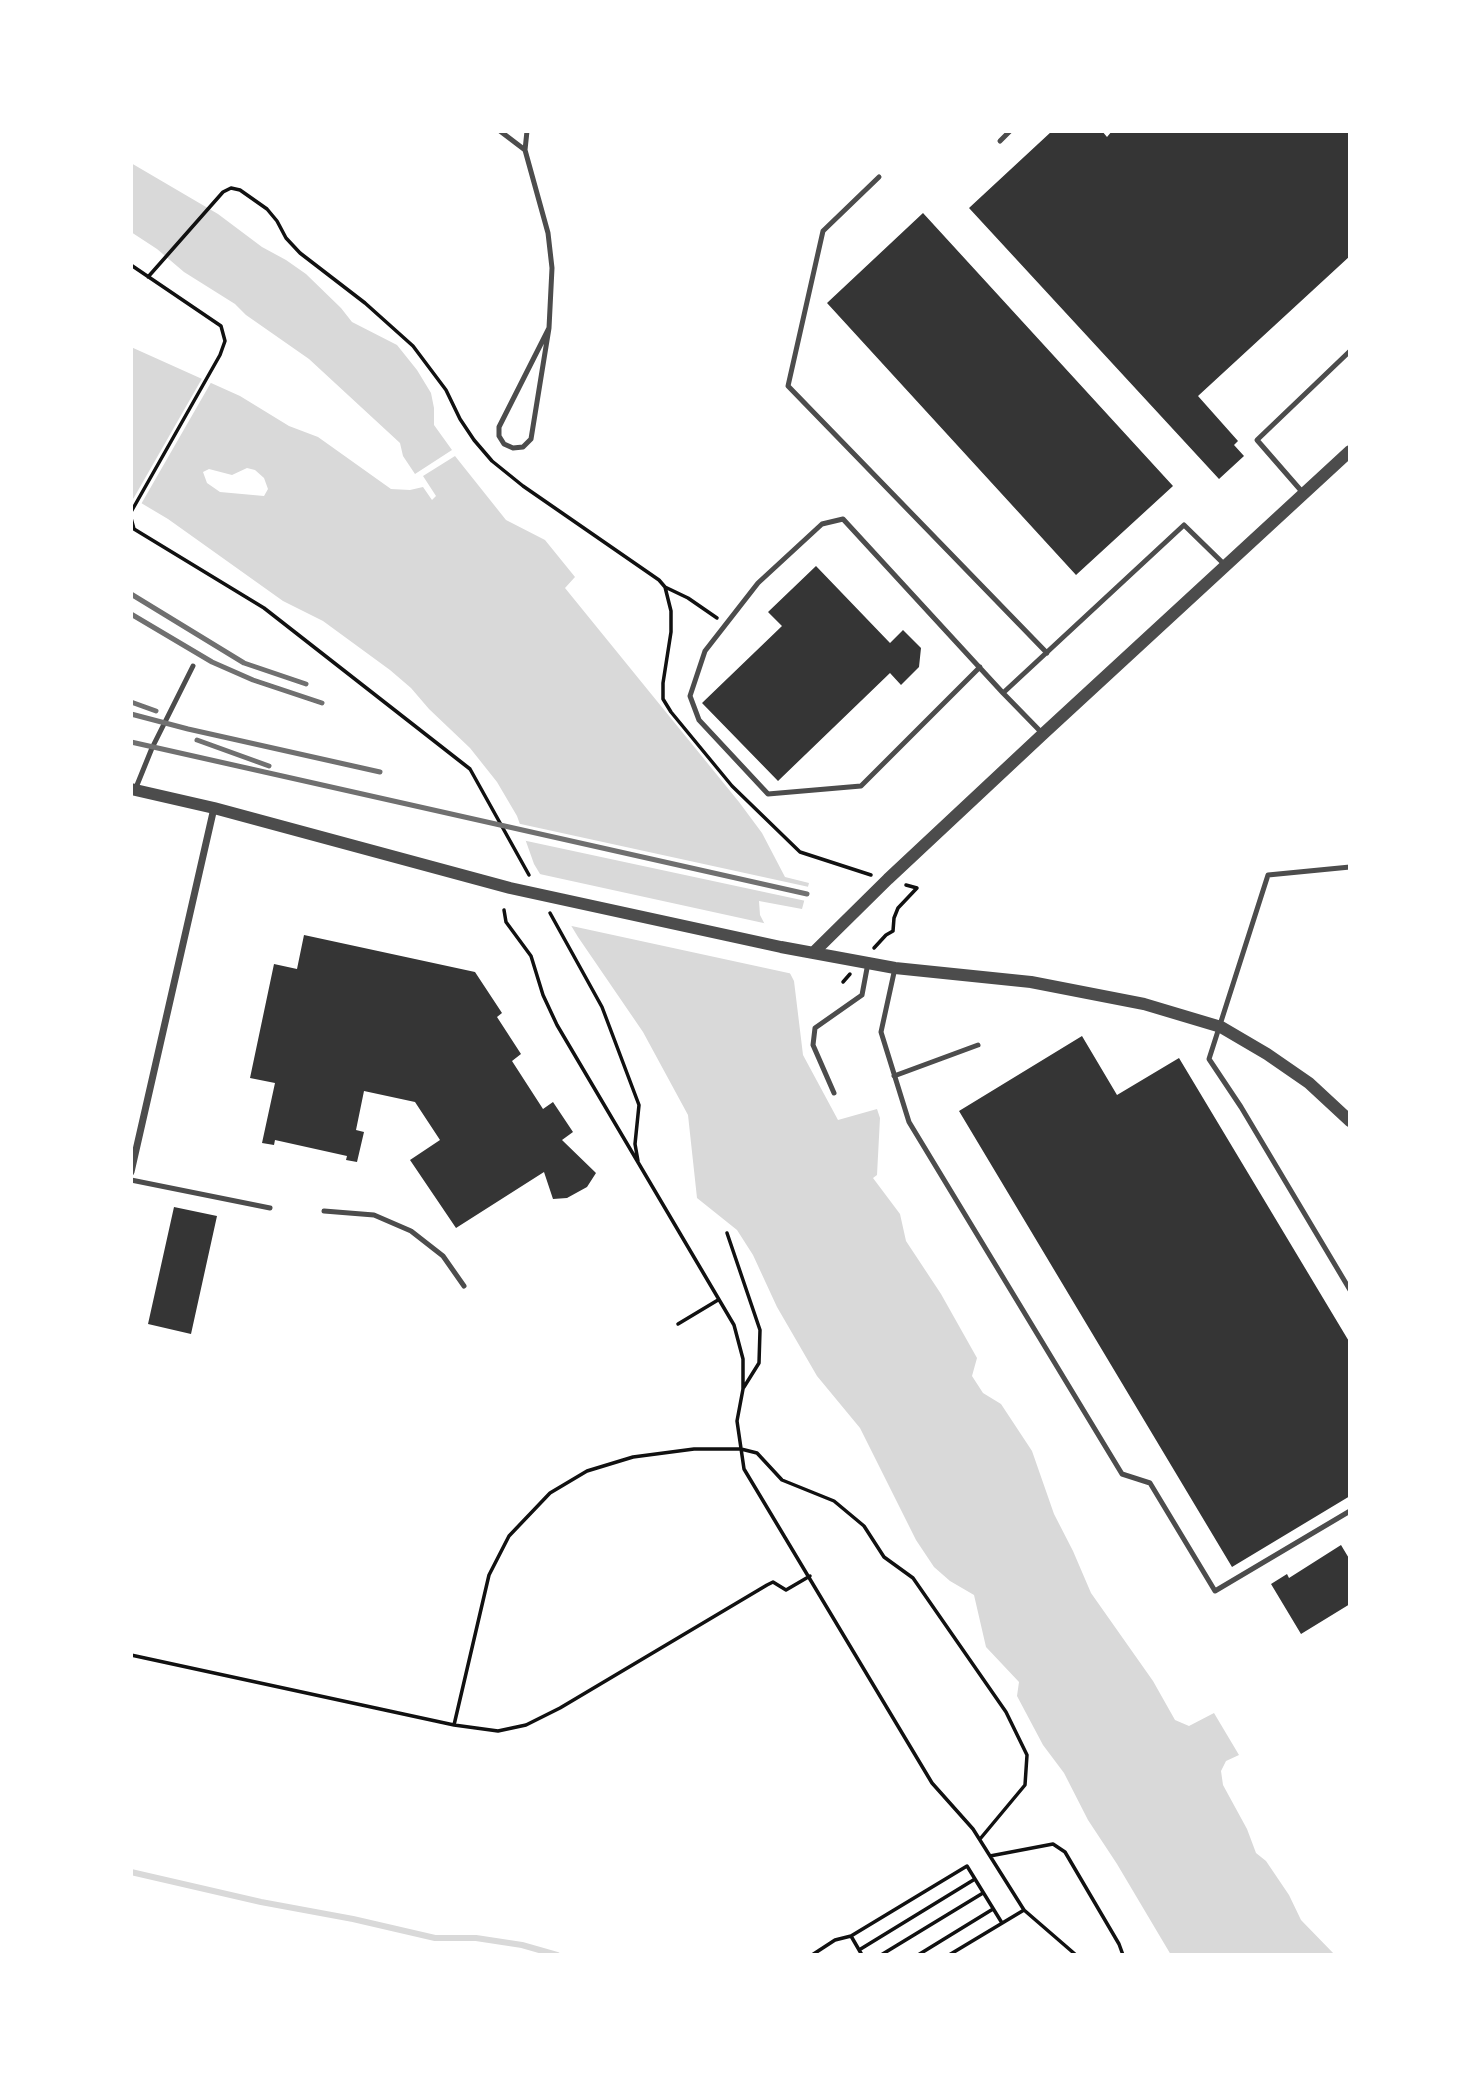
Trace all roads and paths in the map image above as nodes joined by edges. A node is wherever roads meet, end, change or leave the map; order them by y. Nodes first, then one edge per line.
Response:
1 (500, 131) edge
2 (527, 131) edge
3 (1010, 131) edge
4 (1000, 141) dead end
5 (525, 150) junction
6 (879, 177) dead end
7 (131, 265) edge
8 (148, 277) junction
9 (549, 328) junction
10 (1350, 351) edge
11 (1350, 452) edge
12 (1304, 494) junction
13 (131, 512) edge
14 (131, 519) edge
15 (1226, 566) junction
16 (665, 587) junction
17 (726, 624) junction
18 (1047, 653) junction
19 (194, 666) dead end
20 (979, 667) junction
21 (1003, 693) junction
22 (1043, 734) junction
23 (133, 790) edge
24 (214, 808) junction
25 (1350, 867) edge
26 (858, 871) dead end
27 (529, 876) dead end
28 (908, 885) dead end
29 (504, 910) dead end
30 (549, 912) dead end
31 (886, 935) dead end
32 (813, 953) junction
33 (868, 963) junction
34 (895, 968) junction
35 (847, 976) dead end
36 (843, 982) dead end
37 (1221, 1027) junction
38 (978, 1045) dead end
39 (894, 1076) junction
40 (834, 1093) dead end
41 (1349, 1120) edge
42 (638, 1163) junction
43 (131, 1172) edge
44 (131, 1180) edge
45 (270, 1208) dead end
46 (324, 1211) dead end
47 (727, 1233) dead end
48 (464, 1286) dead end
49 (1350, 1290) edge
50 (718, 1300) junction
51 (678, 1324) dead end
52 (743, 1389) junction
53 (741, 1449) junction
54 (1350, 1511) edge
55 (810, 1576) junction
56 (131, 1655) edge
57 (454, 1725) junction
58 (980, 1839) junction
59 (990, 1856) junction
60 (975, 1879) junction
61 (983, 1893) junction
62 (993, 1909) junction
63 (1024, 1910) junction
64 (1002, 1923) junction
65 (851, 1936) junction
66 (860, 1952) edge
67 (812, 1955) edge
68 (881, 1955) edge
69 (918, 1955) edge
70 (949, 1955) edge
71 (1076, 1955) edge
72 (1123, 1955) edge

1 - 5 lane
2 - 5 lane
3 - 4 lane
5 - 9 lane
6 - 18 lane
7 - 8 path
8 - 13 path
8 - 16 path
9 - 9 lane
10 - 12 lane
11 - 12 street
12 - 15 street
14 - 27 path
15 - 18 lane
15 - 22 street
16 - 17 path
16 - 26 path
17 - 20 lane
17 - 20 lane
18 - 21 lane
19 - 23 lane
20 - 21 lane
21 - 22 lane
22 - 32 street
23 - 24 street
24 - 32 street
24 - 43 street
25 - 37 lane
28 - 31 path
29 - 42 path
30 - 42 path
32 - 33 street
33 - 34 street
33 - 40 lane
34 - 37 street
34 - 39 lane
35 - 36 path
37 - 41 street
37 - 49 lane
38 - 39 lane
39 - 54 lane
42 - 50 path
44 - 45 lane
46 - 48 lane
47 - 52 path
50 - 51 path
50 - 52 path
52 - 53 path
53 - 55 path
53 - 57 path
53 - 58 path
55 - 57 path
55 - 58 path
56 - 57 path
58 - 59 path
59 - 63 path
59 - 72 path
60 - 61 path
60 - 65 path
60 - 66 path
61 - 62 path
61 - 68 path
62 - 64 path
62 - 69 path
63 - 64 path
63 - 71 path
64 - 70 path
65 - 66 path
65 - 67 path

